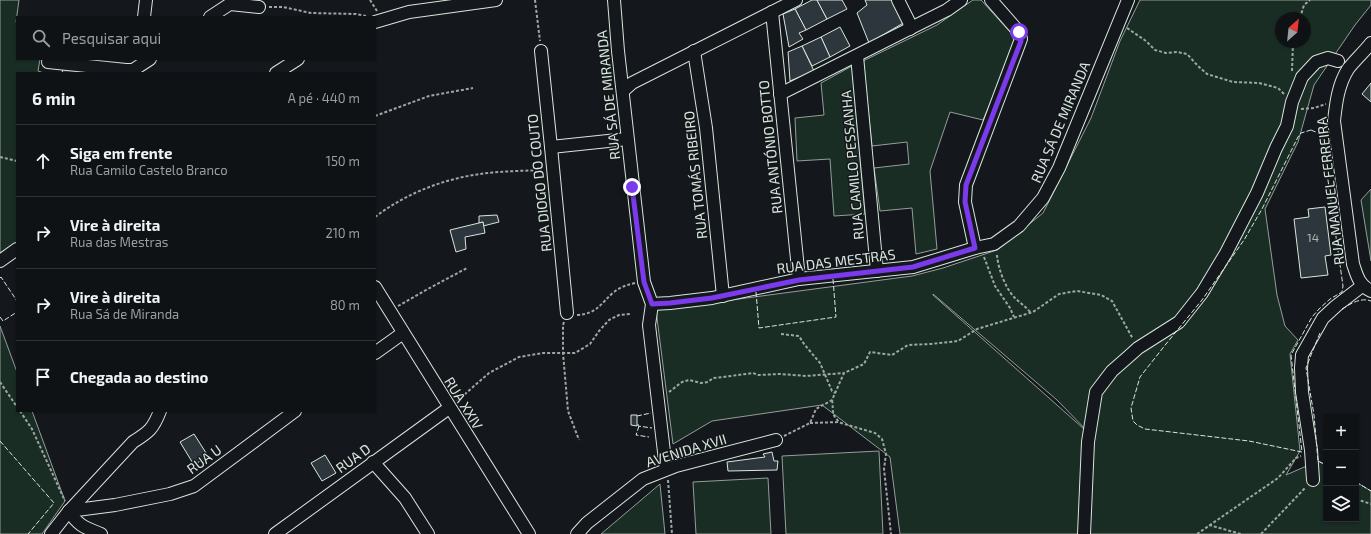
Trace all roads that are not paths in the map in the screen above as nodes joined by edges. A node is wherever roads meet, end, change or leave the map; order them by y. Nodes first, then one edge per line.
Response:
1 (146, 0) edge
2 (496, 0) edge
3 (614, 0) edge
4 (796, 0) edge
5 (898, 0) edge
6 (961, 0) edge
7 (991, 0) edge
8 (1123, 3) edge
9 (259, 7) road end
10 (772, 12) junction
11 (144, 16) edge
12 (212, 16) edge
13 (376, 18) edge
14 (910, 29) junction
15 (1371, 43) edge
16 (541, 51) road end
17 (694, 51) junction
18 (857, 56) junction
19 (148, 60) edge
20 (296, 60) edge
21 (1338, 61) dead end
22 (48, 62) dead end
23 (139, 66) edge
24 (278, 72) edge
25 (623, 91) junction
26 (780, 94) junction
27 (628, 139) junction
28 (551, 147) junction
29 (978, 247) junction
30 (16, 250) edge
31 (2, 258) edge
32 (877, 271) junction
33 (799, 280) junction
34 (1367, 288) edge
35 (376, 289) edge
36 (723, 296) junction
37 (652, 304) junction
38 (567, 313) road end
39 (403, 333) junction
40 (376, 352) edge
41 (449, 408) junction
42 (160, 412) edge
43 (294, 412) edge
44 (776, 440) road end
45 (373, 462) junction
46 (671, 467) junction
47 (1313, 480) road end
48 (69, 511) junction
49 (51, 534) edge
50 (101, 534) edge
51 (276, 534) edge
52 (428, 534) edge
53 (529, 534) edge
54 (577, 534) edge
55 (1084, 534) edge

1 - 11 street
2 - 13 street
3 - 25 street, RUA SÁ DE MIRANDA
4 - 10 street
5 - 14 street
6 - 14 street
7 - 29 street
8 - 29 street, RUA SÁ DE MIRANDA
9 - 12 street
10 - 17 street
10 - 26 street, RUA ANTÓNIO BOTTO
14 - 18 street
15 - 34 street, RUA MANUEL FERREIRA
16 - 28 street, RUA DIOGO DO COUTO
17 - 25 street
17 - 36 street, RUA TOMÁS RIBEIRO
18 - 26 street
18 - 32 street, RUA CAMILO PESSANHA
19 - 23 street
20 - 24 street
21 - 55 street
22 - 23 street
25 - 27 street, RUA SÁ DE MIRANDA
26 - 33 street, RUA ANTÓNIO BOTTO
27 - 28 street
27 - 37 street, RUA SÁ DE MIRANDA
28 - 38 street, RUA DIOGO DO COUTO
29 - 32 street, RUA DAS MESTRAS
30 - 31 street
32 - 33 street, RUA DAS MESTRAS
33 - 36 street, RUA DAS MESTRAS
34 - 47 street
35 - 39 street, RUA XXIV
36 - 37 street, RUA DAS MESTRAS
37 - 46 street
39 - 40 street
39 - 41 street, RUA XXIV
41 - 45 street, RUA D
41 - 53 street, RUA XXIV
42 - 48 street
43 - 48 street, RUA U
44 - 46 street, AVENIDA XVII
45 - 51 street, RUA D
45 - 52 street
46 - 54 street, AVENIDA XVII
48 - 49 street
48 - 50 street

